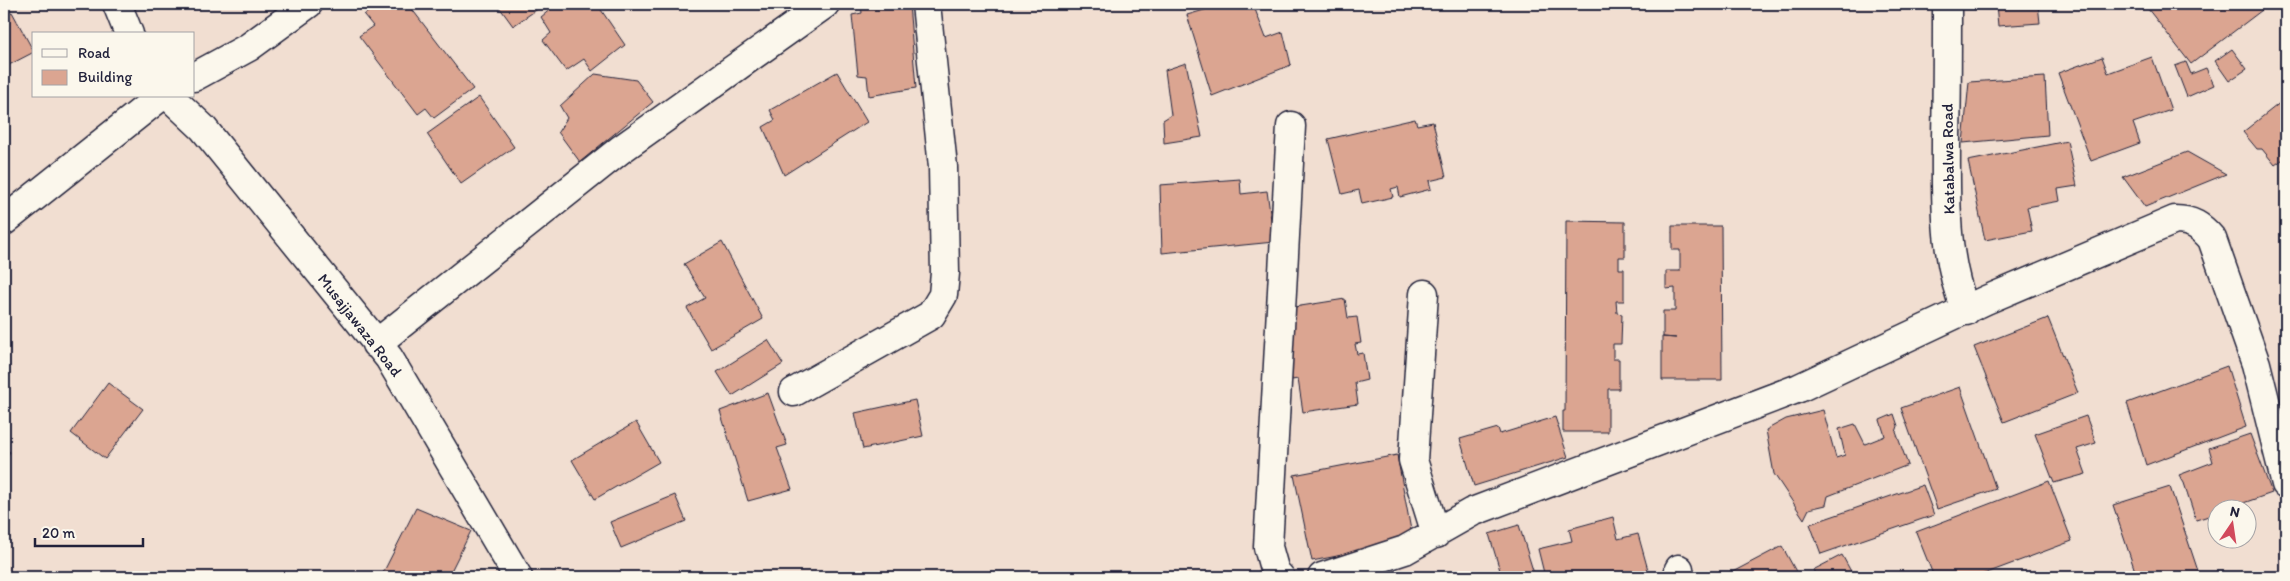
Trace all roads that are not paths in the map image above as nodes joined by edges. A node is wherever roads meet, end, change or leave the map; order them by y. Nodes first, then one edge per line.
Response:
1 (117, 4) edge
2 (308, 4) edge
3 (825, 4) edge
4 (926, 4) edge
5 (1947, 4) edge
6 (128, 32) edge
7 (195, 76) edge
8 (158, 98) edge
9 (171, 98) edge
10 (1291, 126) dead end
11 (4, 221) edge
12 (1424, 294) dead end
13 (1966, 311) junction
14 (376, 344) junction
15 (794, 392) dead end
16 (2286, 484) edge
17 (1436, 534) junction
18 (518, 577) edge
19 (1280, 577) edge
20 (1322, 577) edge

1 - 6 street
2 - 7 street
3 - 14 street
4 - 15 street
5 - 13 street, Katabalwa Road
8 - 11 street
9 - 14 street, Musajjawaza Road
10 - 19 street
12 - 17 street
13 - 16 street
13 - 17 street
14 - 18 street, Musajjawaza Road
17 - 20 street

